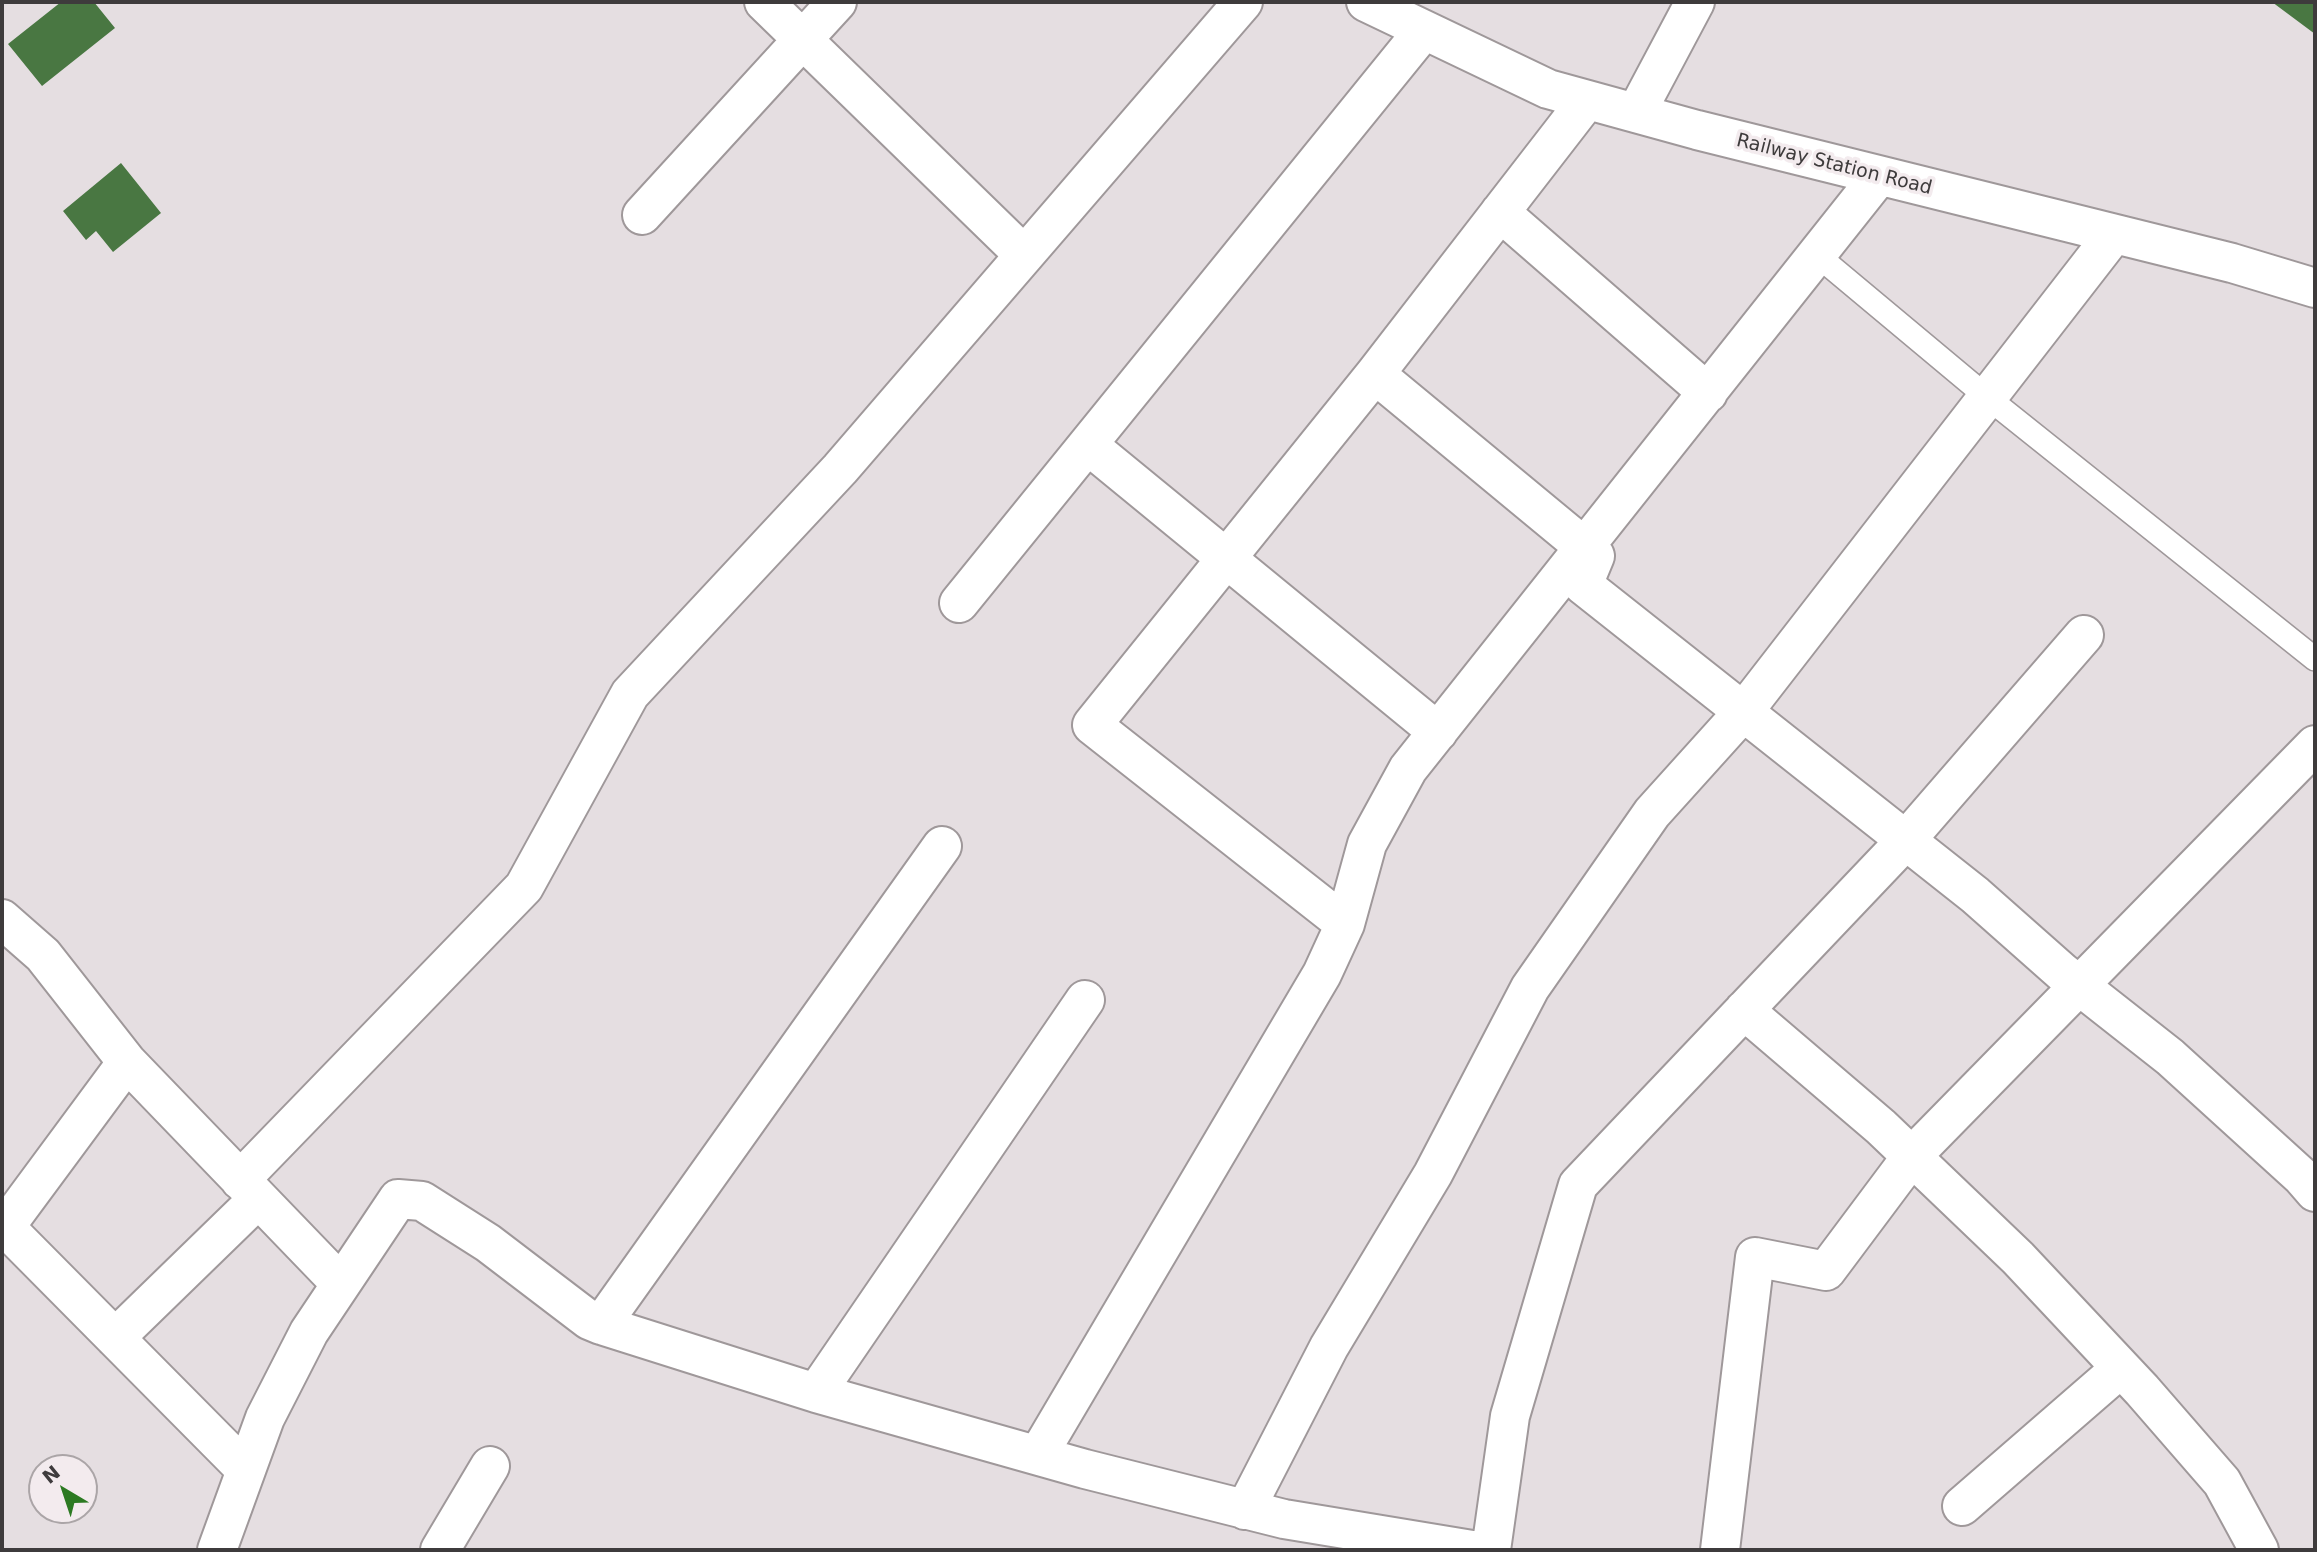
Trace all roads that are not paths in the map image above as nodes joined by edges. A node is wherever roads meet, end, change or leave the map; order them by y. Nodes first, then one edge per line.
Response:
1 (764, 2) edge
2 (837, 2) edge
3 (1243, 2) edge
4 (1366, 2) edge
5 (1695, 2) edge
6 (1424, 30) junction
7 (803, 40) junction
8 (1587, 100) junction
9 (1636, 113) junction
10 (1879, 176) junction
11 (1500, 212) junction
12 (642, 215) dead end
13 (2114, 234) junction
14 (1024, 255) junction
15 (1817, 256) junction
16 (2315, 288) edge
17 (1375, 374) junction
18 (1708, 393) junction
19 (1987, 397) junction
20 (1088, 445) junction
21 (1586, 549) junction
22 (1227, 559) junction
23 (959, 603) dead end
24 (2084, 635) dead end
25 (2315, 659) edge
26 (1744, 711) junction
27 (1438, 732) junction
28 (2315, 745) edge
29 (1906, 840) junction
30 (942, 846) dead end
31 (2, 919) edge
32 (1345, 924) junction
33 (2079, 985) junction
34 (1085, 1000) dead end
35 (1744, 1010) junction
36 (127, 1062) junction
37 (1912, 1156) junction
38 (249, 1189) junction
39 (2315, 1192) edge
40 (3, 1225) edge
41 (341, 1284) junction
42 (601, 1325) junction
43 (115, 1338) junction
44 (2121, 1368) junction
45 (816, 1393) junction
46 (1038, 1455) junction
47 (490, 1466) dead end
48 (246, 1470) junction
49 (1962, 1506) dead end
50 (1245, 1510) junction
51 (217, 1550) edge
52 (440, 1550) edge
53 (1472, 1550) edge
54 (1491, 1550) edge
55 (1720, 1550) edge
56 (2259, 1550) edge

1 - 7 street
2 - 7 street
3 - 14 street
4 - 6 street, Railway Station Road
5 - 9 street
6 - 8 street, Railway Station Road
6 - 20 street
7 - 12 street
7 - 14 street
8 - 9 street, Railway Station Road
8 - 11 street
9 - 10 street, Railway Station Road
10 - 13 street, Railway Station Road
10 - 15 street
11 - 17 street
11 - 18 street
13 - 16 street, Railway Station Road
13 - 19 street
14 - 38 street
15 - 18 street
15 - 19 lane
17 - 21 street
17 - 22 street
18 - 21 street
19 - 25 lane
19 - 26 street
20 - 22 street
20 - 23 street
21 - 26 street
21 - 27 street
22 - 27 street
22 - 32 street
24 - 29 street
26 - 29 street
26 - 50 street
27 - 32 street
28 - 33 street
29 - 33 street
29 - 35 street
30 - 42 street
31 - 36 street
32 - 46 street
33 - 37 street
33 - 39 street
34 - 45 street
35 - 37 street
35 - 54 street
36 - 38 street
36 - 40 street
37 - 44 street
37 - 55 street
38 - 41 street
38 - 43 street
40 - 43 street
41 - 42 street
41 - 48 street
42 - 45 street
43 - 48 street
44 - 49 street
44 - 56 street
45 - 46 street
46 - 50 street
47 - 52 street
48 - 51 street
50 - 53 street

